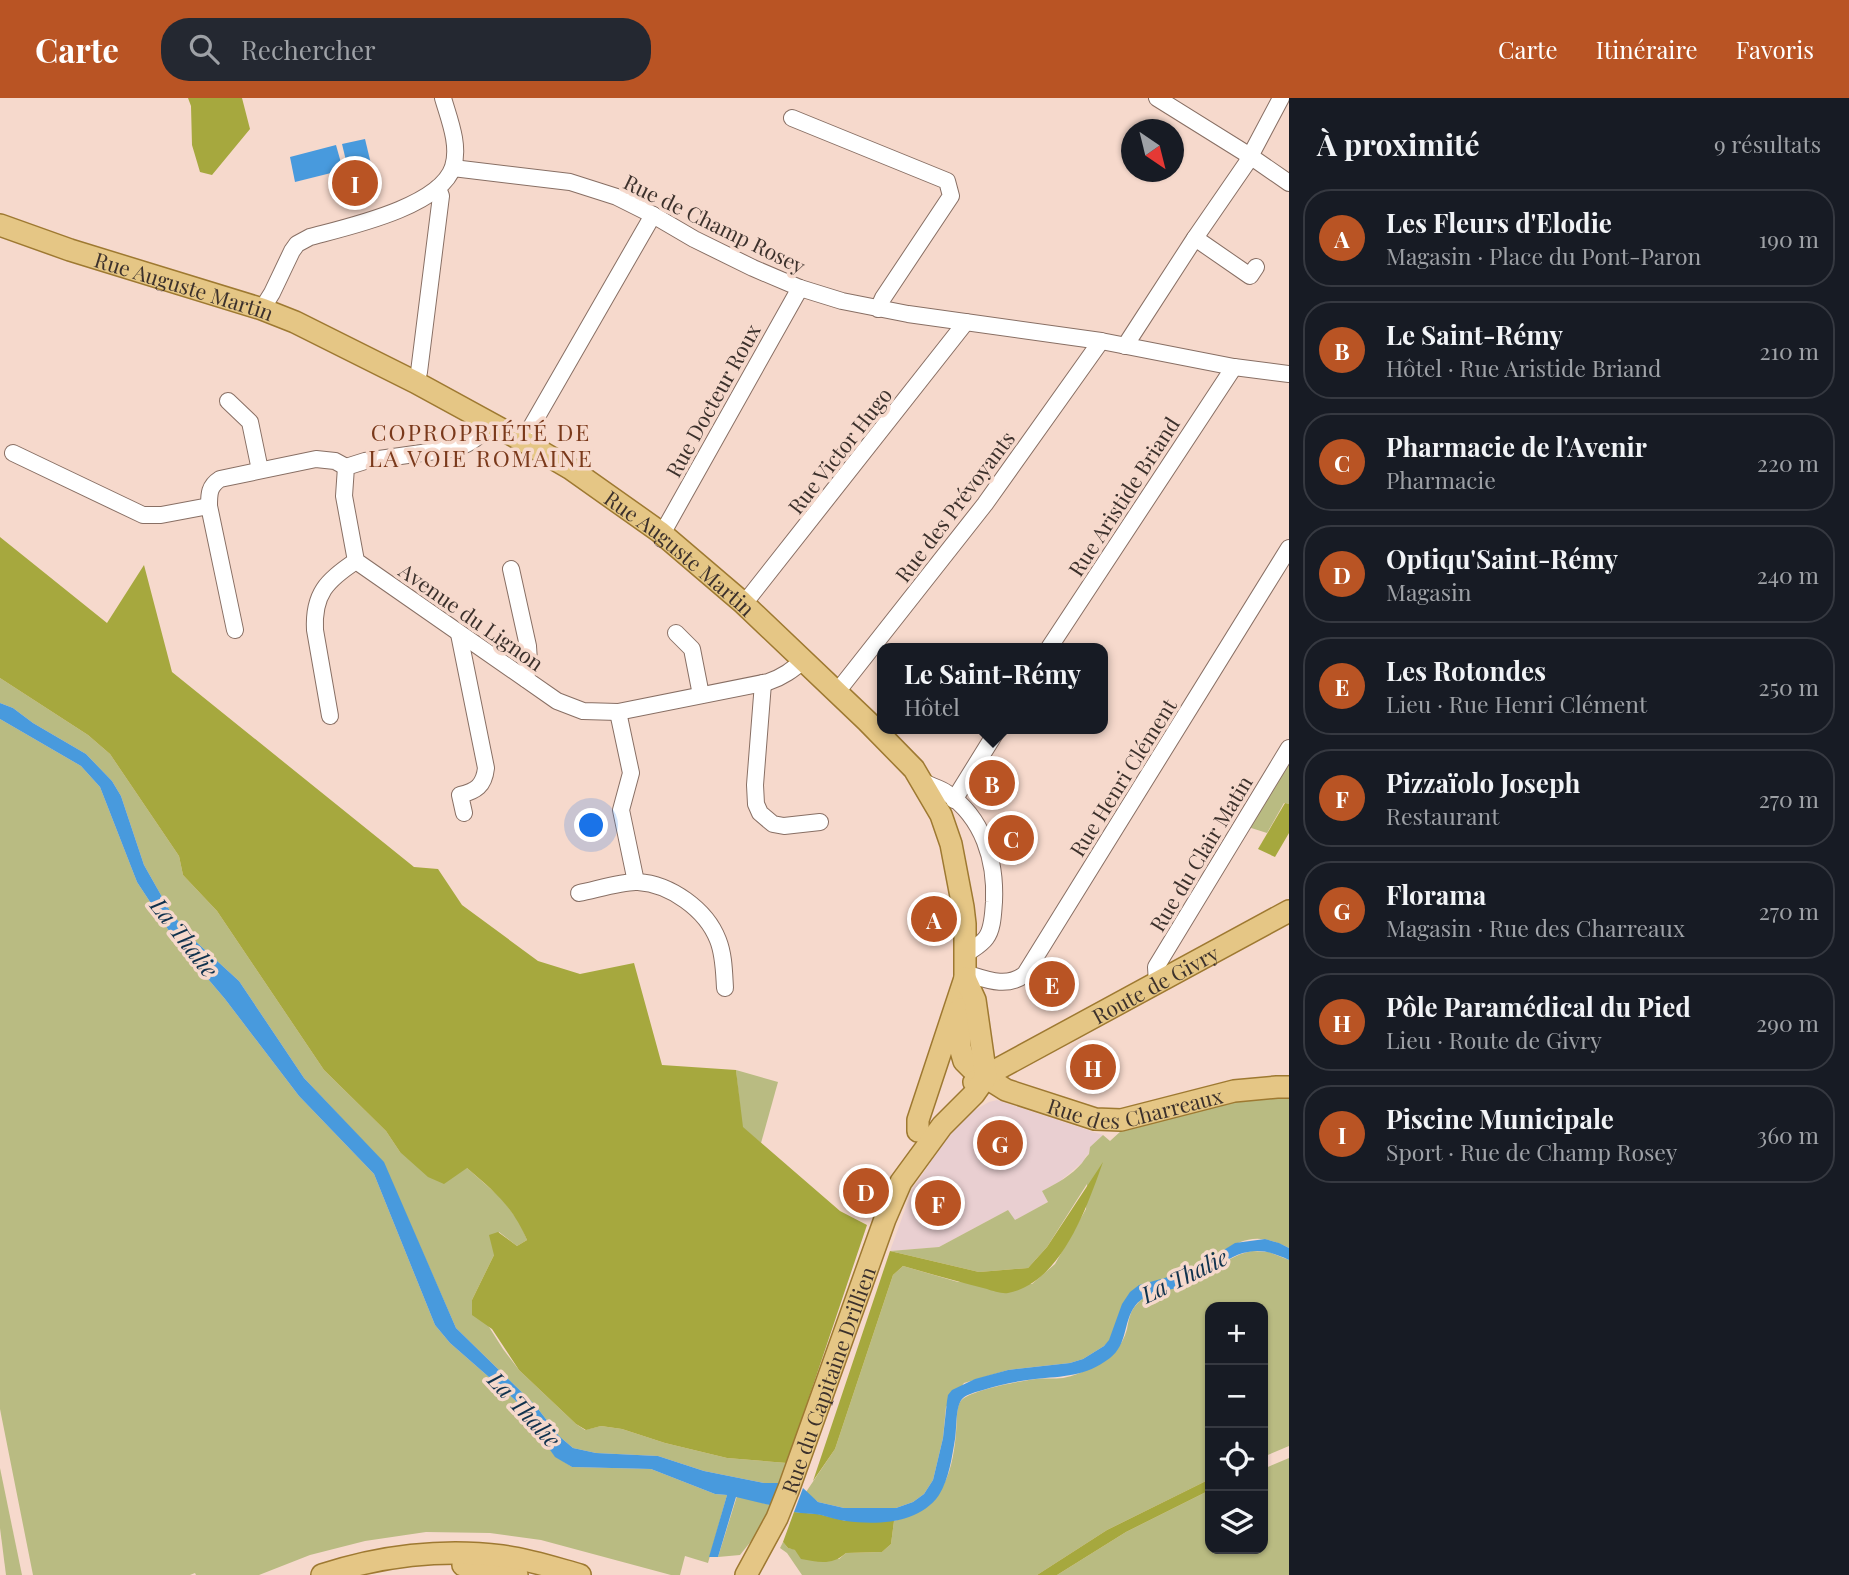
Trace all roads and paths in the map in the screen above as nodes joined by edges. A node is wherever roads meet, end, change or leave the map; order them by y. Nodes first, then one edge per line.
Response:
1 (443, 98) edge
2 (1157, 98) edge
3 (1281, 98) edge
4 (792, 118) dead end
5 (1250, 156) junction
6 (453, 168) junction
7 (1289, 183) edge
8 (438, 188) junction
9 (653, 215) junction
10 (0, 225) edge
11 (1195, 238) junction
12 (1256, 267) dead end
13 (800, 288) junction
14 (262, 309) junction
15 (878, 309) junction
16 (966, 322) junction
17 (1101, 341) junction
18 (1125, 346) junction
19 (1234, 367) junction
20 (1289, 374) edge
21 (415, 382) junction
22 (228, 401) dead end
23 (489, 423) junction
24 (523, 441) junction
25 (13, 453) dead end
26 (346, 467) junction
27 (260, 470) junction
28 (209, 506) junction
29 (660, 532) junction
30 (1289, 548) edge
31 (356, 561) junction
32 (1284, 568) edge
33 (511, 569) dead end
34 (742, 602) junction
35 (235, 630) dead end
36 (676, 633) dead end
37 (459, 634) junction
38 (1052, 643) edge
39 (804, 660) junction
40 (526, 679) junction
41 (763, 683) junction
42 (836, 692) junction
43 (701, 695) junction
44 (618, 712) junction
45 (330, 716) dead end
46 (877, 731) edge
47 (880, 734) edge
48 (995, 734) edge
49 (1289, 748) edge
50 (923, 782) junction
51 (954, 800) junction
52 (464, 813) dead end
53 (820, 822) dead end
54 (636, 882) junction
55 (579, 893) dead end
56 (1289, 911) edge
57 (964, 974) junction
58 (1157, 983) junction
59 (726, 988) dead end
60 (986, 1076) junction
61 (1289, 1087) edge
62 (918, 1131) junction
63 (901, 1182) junction
64 (322, 1575) edge
65 (357, 1575) edge
66 (517, 1575) edge
67 (580, 1575) edge
68 (746, 1575) edge

1 - 6 street
2 - 5 street
3 - 5 street
4 - 15 street
5 - 7 street
5 - 11 street
6 - 8 street
6 - 9 street, Rue de Champ Rosey
8 - 14 street
8 - 21 street
9 - 13 street, Rue de Champ Rosey
9 - 24 street
10 - 14 main road, Rue Auguste Martin
11 - 12 street
11 - 18 street
13 - 15 street, Rue de Champ Rosey
13 - 29 street, Rue Docteur Roux
14 - 21 main road, Rue Auguste Martin
15 - 16 street, Rue de Champ Rosey
16 - 17 street, Rue de Champ Rosey
16 - 34 street, Rue Victor Hugo
17 - 18 street, Rue de Champ Rosey
17 - 42 street, Rue des Prévoyants
18 - 19 street, Rue de Champ Rosey
19 - 20 street, Rue de Champ Rosey
19 - 38 street, Rue Aristide Briand
21 - 23 main road, Rue Auguste Martin
22 - 27 street
23 - 24 main road, Rue Auguste Martin
23 - 26 street
24 - 29 main road, Rue Auguste Martin
25 - 28 street
26 - 27 street
26 - 31 street
27 - 28 street
28 - 35 street
29 - 34 main road, Rue Auguste Martin
30 - 32 street, Rue Henri Clément
31 - 37 street, Avenue du Lignon
31 - 45 street
32 - 57 street, Rue Henri Clément
33 - 40 street
34 - 39 main road, Rue Auguste Martin
36 - 43 street
37 - 40 street, Avenue du Lignon
37 - 52 street
39 - 41 street, Avenue du Lignon
39 - 42 main road, Rue Auguste Martin
40 - 44 street, Avenue du Lignon
41 - 43 street, Avenue du Lignon
41 - 53 street
42 - 46 main road, Rue Auguste Martin
43 - 44 street, Avenue du Lignon
44 - 54 street
47 - 50 main road, Rue Auguste Martin
48 - 51 street
49 - 58 street, Rue du Clair Matin
50 - 51 street, Rue Auguste Martin
50 - 57 main road
51 - 57 street, Rue Auguste Martin
54 - 55 street
54 - 59 street
56 - 58 main road, Route de Givry
57 - 60 main road
57 - 62 main road
58 - 60 main road, Route de Givry
60 - 61 main road, Rue des Charreaux
60 - 62 main road, Route de Givry
60 - 63 main road
62 - 63 main road
63 - 68 main road, Rue du Capitaine Drillien
64 - 67 main road
65 - 66 main road

